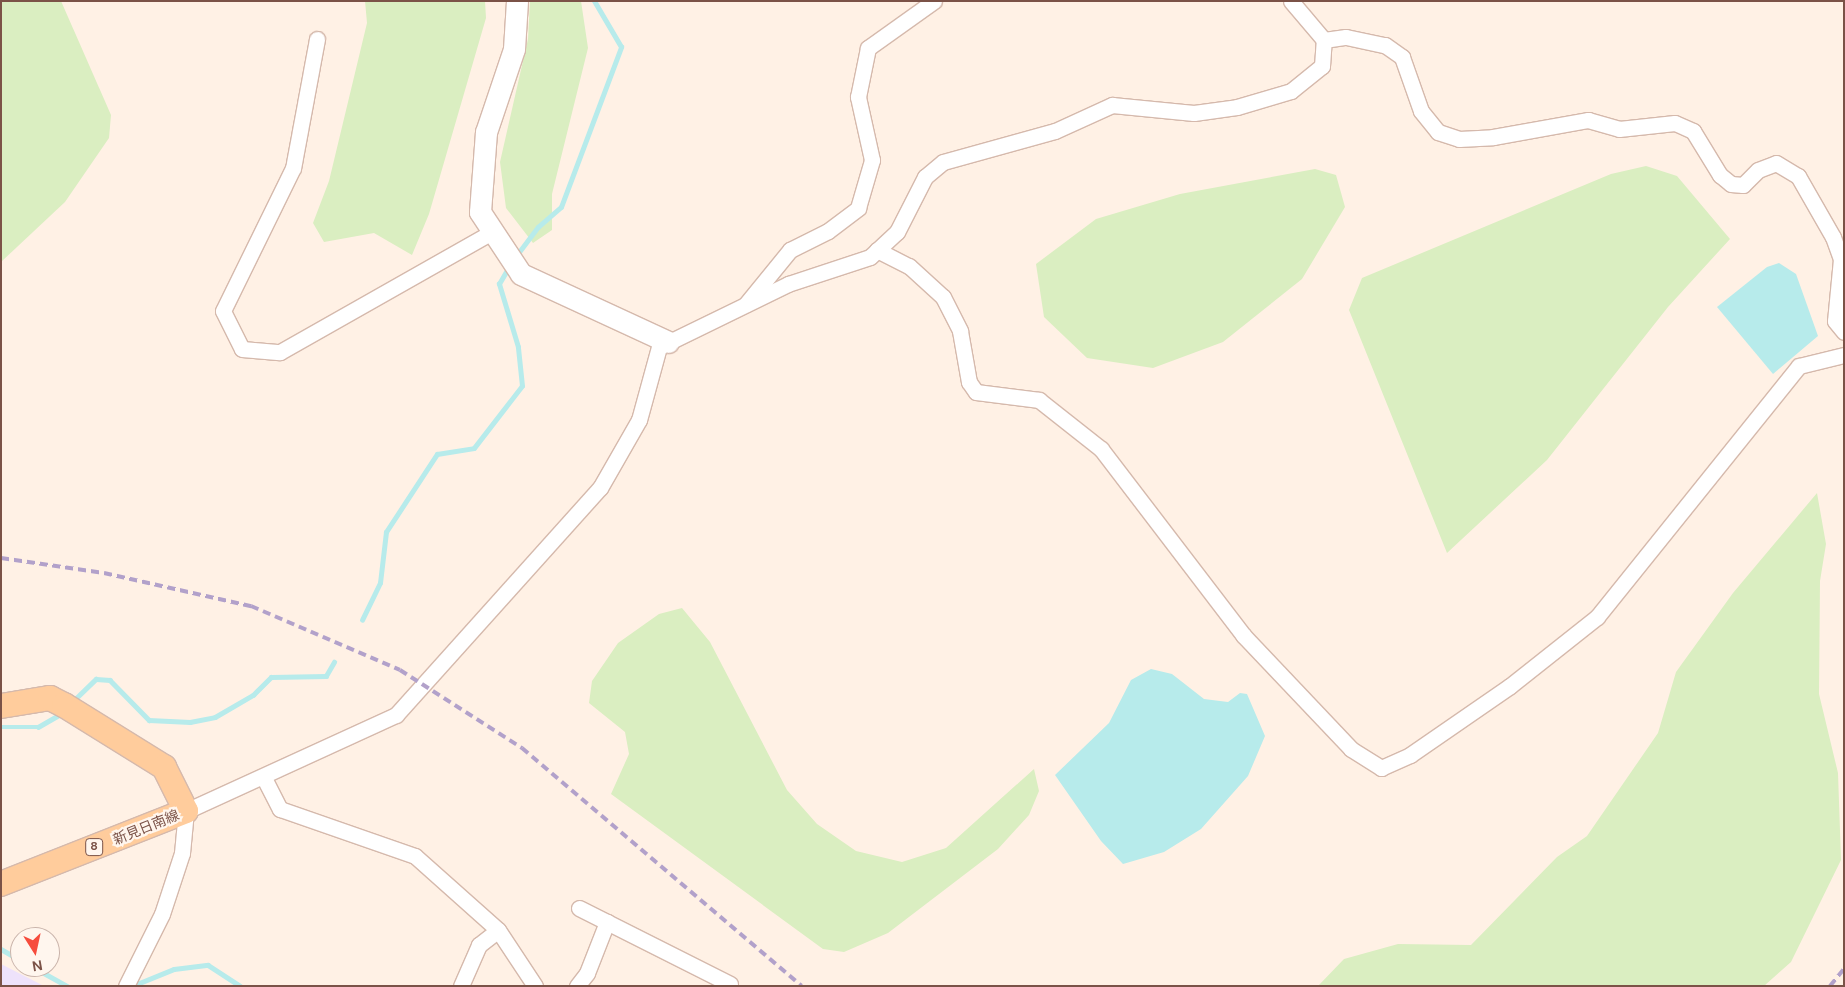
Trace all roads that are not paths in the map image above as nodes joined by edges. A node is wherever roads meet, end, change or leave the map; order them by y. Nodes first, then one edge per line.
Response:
1 (517, 1) edge
2 (934, 1) edge
3 (1291, 1) edge
4 (317, 39) dead end
5 (1324, 40) junction
6 (490, 234) junction
7 (877, 250) junction
8 (746, 304) junction
9 (1844, 332) edge
10 (668, 342) junction
11 (1844, 355) edge
12 (1, 706) edge
13 (264, 778) junction
14 (186, 811) junction
15 (1, 884) edge
16 (579, 908) dead end
17 (607, 922) junction
18 (498, 930) junction
19 (730, 984) dead end
20 (126, 986) edge
21 (460, 986) edge
22 (535, 986) edge
23 (577, 986) edge

1 - 6 street
2 - 8 street
3 - 5 street
4 - 6 street
5 - 7 street
5 - 9 street
6 - 10 street
7 - 8 street
7 - 11 street
8 - 10 street
10 - 13 street
12 - 14 main road, 新見日南線
13 - 14 street
13 - 18 street
14 - 15 main road, 新見日南線 / 8
14 - 20 street
16 - 17 street
17 - 19 street
17 - 23 street
18 - 21 street
18 - 22 street

